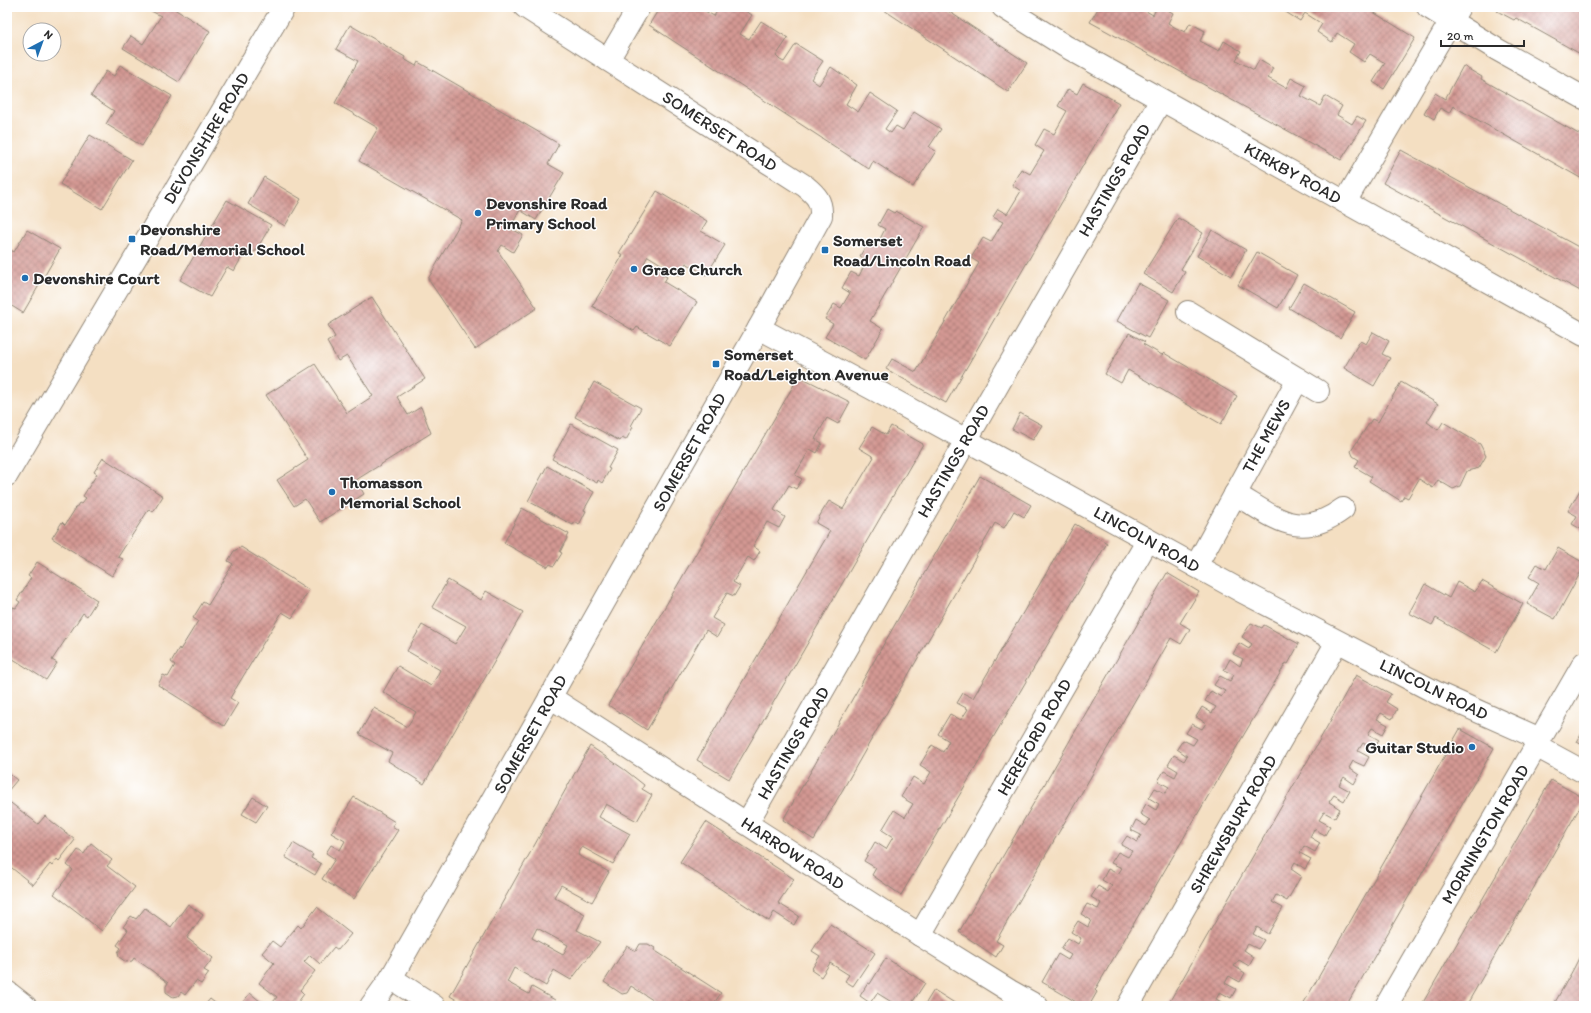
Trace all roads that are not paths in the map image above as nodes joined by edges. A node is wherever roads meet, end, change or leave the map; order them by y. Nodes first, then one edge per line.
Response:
1 (284, 7) edge
2 (525, 7) edge
3 (639, 7) edge
4 (1003, 7) edge
5 (1428, 7) edge
6 (1455, 14) edge
7 (608, 60) junction
8 (1584, 98) edge
9 (1160, 100) junction
10 (1345, 202) junction
11 (1188, 312) dead end
12 (759, 328) junction
13 (1584, 335) edge
14 (1298, 379) junction
15 (1318, 391) dead end
16 (965, 440) junction
17 (7, 476) edge
18 (1235, 494) junction
19 (1343, 509) dead end
20 (1148, 540) junction
21 (1196, 566) junction
22 (1337, 642) junction
23 (1584, 663) edge
24 (550, 697) junction
25 (1538, 743) junction
26 (1584, 772) edge
27 (747, 823) junction
28 (920, 935) junction
29 (391, 978) junction
30 (7, 992) edge
31 (25, 1006) edge
32 (371, 1006) edge
33 (434, 1006) edge
34 (1037, 1006) edge
35 (1128, 1006) edge
36 (1386, 1006) edge

1 - 17 street, DEVONSHIRE ROAD
2 - 7 street, SOMERSET ROAD
3 - 7 street
4 - 9 street, KIRKBY ROAD
5 - 6 street
6 - 8 street
6 - 10 street
7 - 12 street, SOMERSET ROAD
9 - 10 street, KIRKBY ROAD
9 - 16 street, HASTINGS ROAD
10 - 13 street, KIRKBY ROAD
11 - 14 street, THE MEWS
12 - 16 street, LINCOLN ROAD
12 - 24 street, SOMERSET ROAD
14 - 15 street, THE MEWS
14 - 18 street, THE MEWS
16 - 20 street, LINCOLN ROAD
16 - 27 street, HASTINGS ROAD
18 - 19 street, THE MEWS
18 - 21 street, THE MEWS
20 - 21 street, LINCOLN ROAD
20 - 28 street, HEREFORD ROAD
21 - 22 street, LINCOLN ROAD
22 - 25 street, LINCOLN ROAD
22 - 35 street, SHREWSBURY ROAD
23 - 25 street, MORNINGTON ROAD
24 - 27 street, HARROW ROAD
24 - 29 street, SOMERSET ROAD
25 - 26 street, LINCOLN ROAD
25 - 36 street, MORNINGTON ROAD
27 - 28 street, HARROW ROAD
28 - 34 street, HARROW ROAD
29 - 32 street, SOMERSET ROAD
29 - 33 street
30 - 31 street

